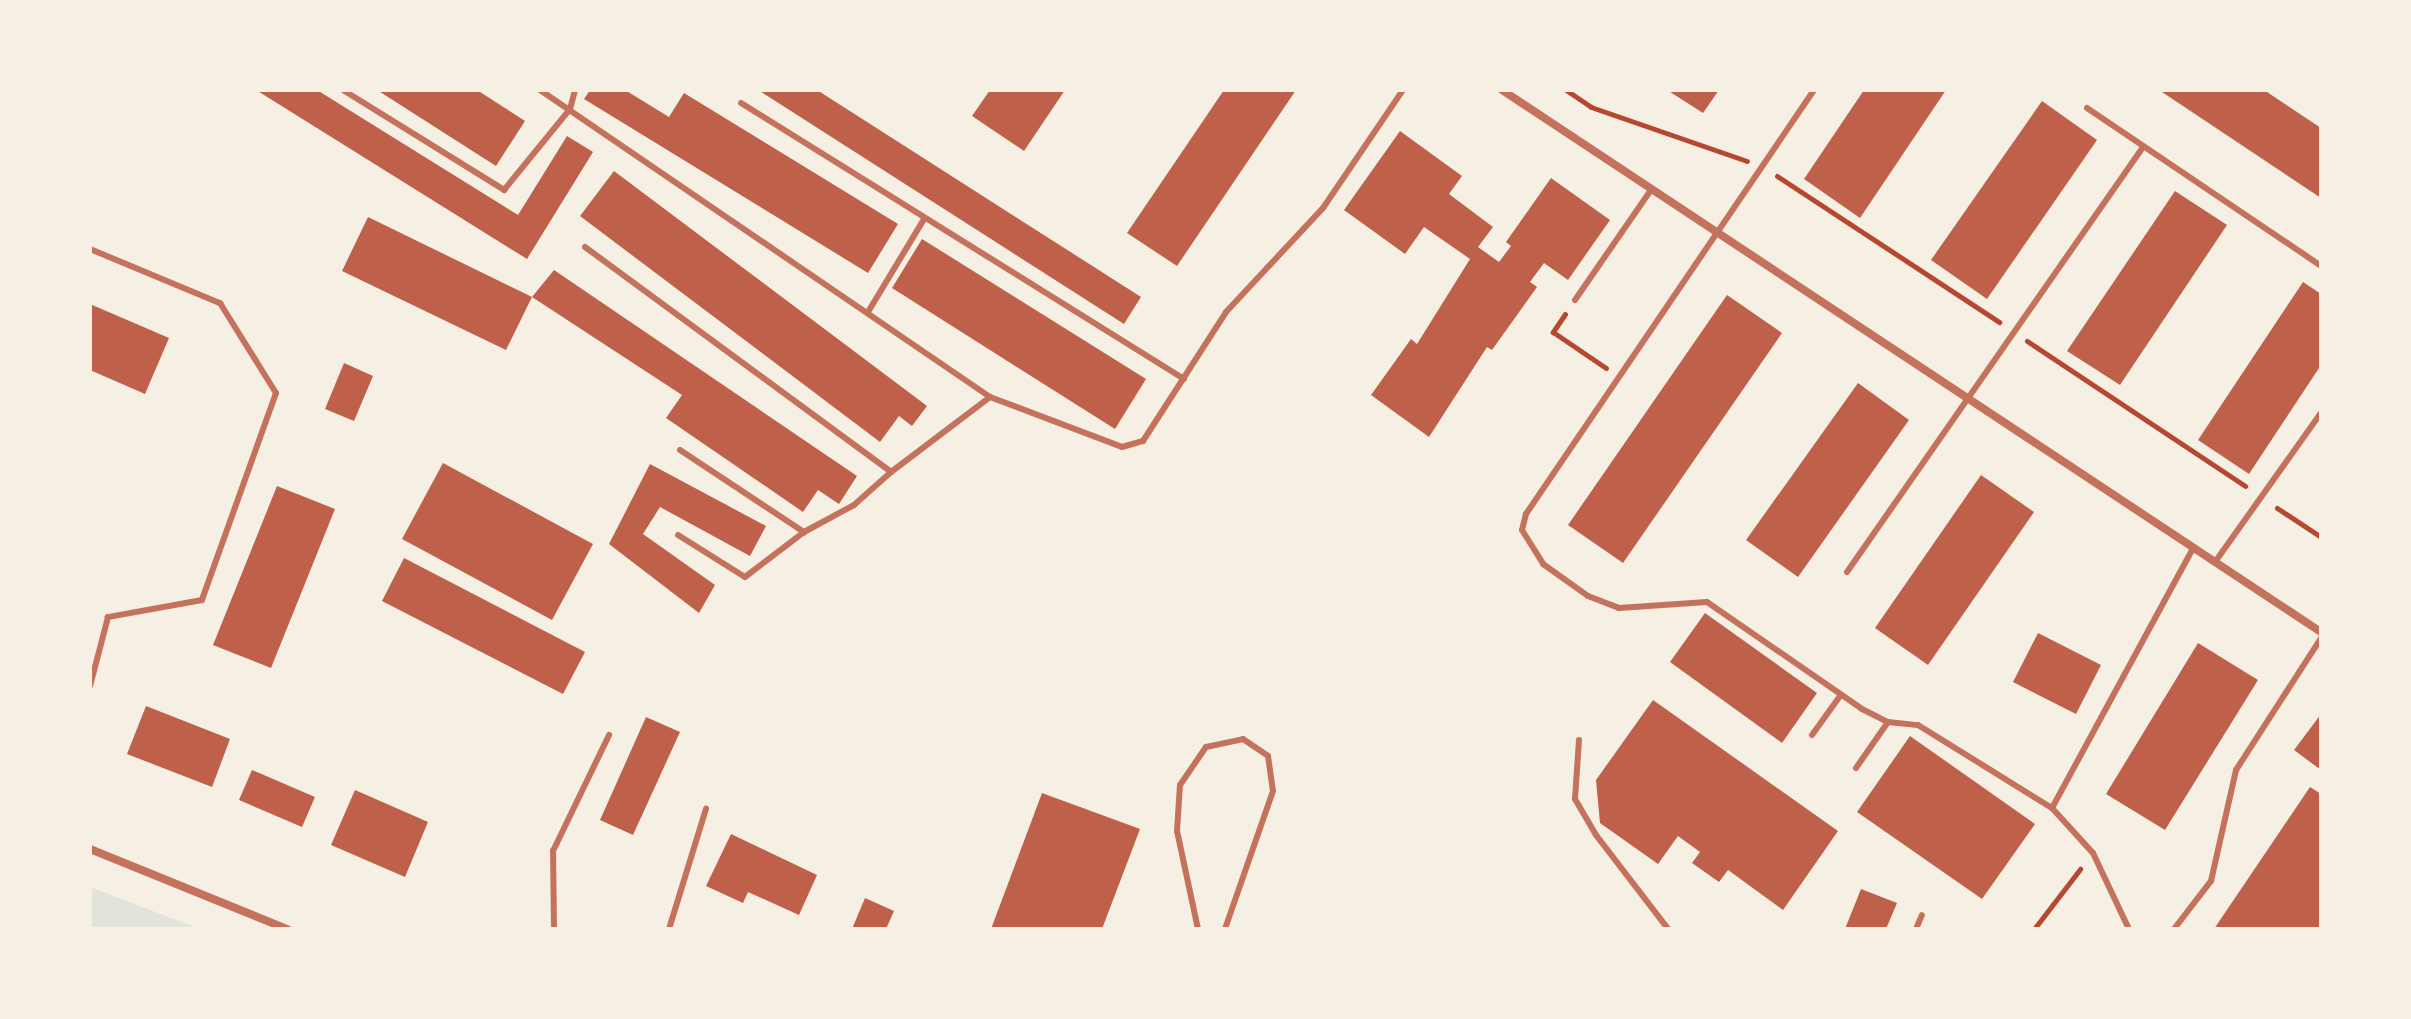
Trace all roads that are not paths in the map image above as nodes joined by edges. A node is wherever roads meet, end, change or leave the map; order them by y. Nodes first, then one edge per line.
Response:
1 (343, 90) edge
2 (540, 90) edge
3 (575, 90) edge
4 (1403, 90) edge
5 (1502, 90) edge
6 (1814, 90) edge
7 (741, 103) dead end
8 (2087, 108) dead end
9 (570, 109) junction
10 (2143, 147) junction
11 (1651, 190) junction
12 (924, 219) junction
13 (1714, 232) junction
14 (585, 247) dead end
15 (90, 249) edge
16 (2321, 266) edge
17 (1575, 300) road end
18 (868, 312) junction
19 (1184, 379) junction
20 (990, 397) junction
21 (1966, 397) junction
22 (2321, 413) edge
23 (680, 450) dead end
24 (891, 472) junction
25 (804, 532) junction
26 (678, 535) dead end
27 (2194, 547) junction
28 (2215, 562) junction
29 (1847, 572) dead end
30 (2321, 632) edge
31 (2321, 638) edge
32 (90, 686) edge
33 (1840, 696) junction
34 (1888, 722) junction
35 (609, 735) dead end
36 (1812, 735) dead end
37 (1579, 740) dead end
38 (1856, 768) dead end
39 (2052, 808) junction
40 (706, 809) dead end
41 (90, 849) edge
42 (1922, 915) dead end
43 (287, 929) edge
44 (554, 929) edge
45 (669, 929) edge
46 (1198, 929) edge
47 (1225, 929) edge
48 (1668, 929) edge
49 (1916, 929) edge
50 (2129, 929) edge
51 (2174, 929) edge

1 - 9 lane
2 - 9 lane
3 - 9 lane
4 - 19 lane
5 - 11 street
6 - 13 lane
7 - 12 lane
8 - 10 lane
9 - 18 lane
10 - 16 lane
10 - 21 lane
11 - 13 street
11 - 17 lane
12 - 18 lane
12 - 19 lane
13 - 21 street
13 - 33 lane
14 - 24 lane
15 - 32 lane
18 - 20 lane
19 - 20 lane
20 - 24 lane
21 - 27 street
21 - 29 lane
22 - 28 lane
23 - 25 lane
24 - 25 lane
25 - 26 lane
27 - 28 street
27 - 39 lane
28 - 30 street
31 - 51 lane
33 - 34 lane
33 - 36 lane
34 - 38 lane
34 - 39 lane
35 - 44 lane
37 - 48 lane
39 - 50 lane
40 - 45 lane
41 - 43 street
42 - 49 lane
46 - 47 lane

